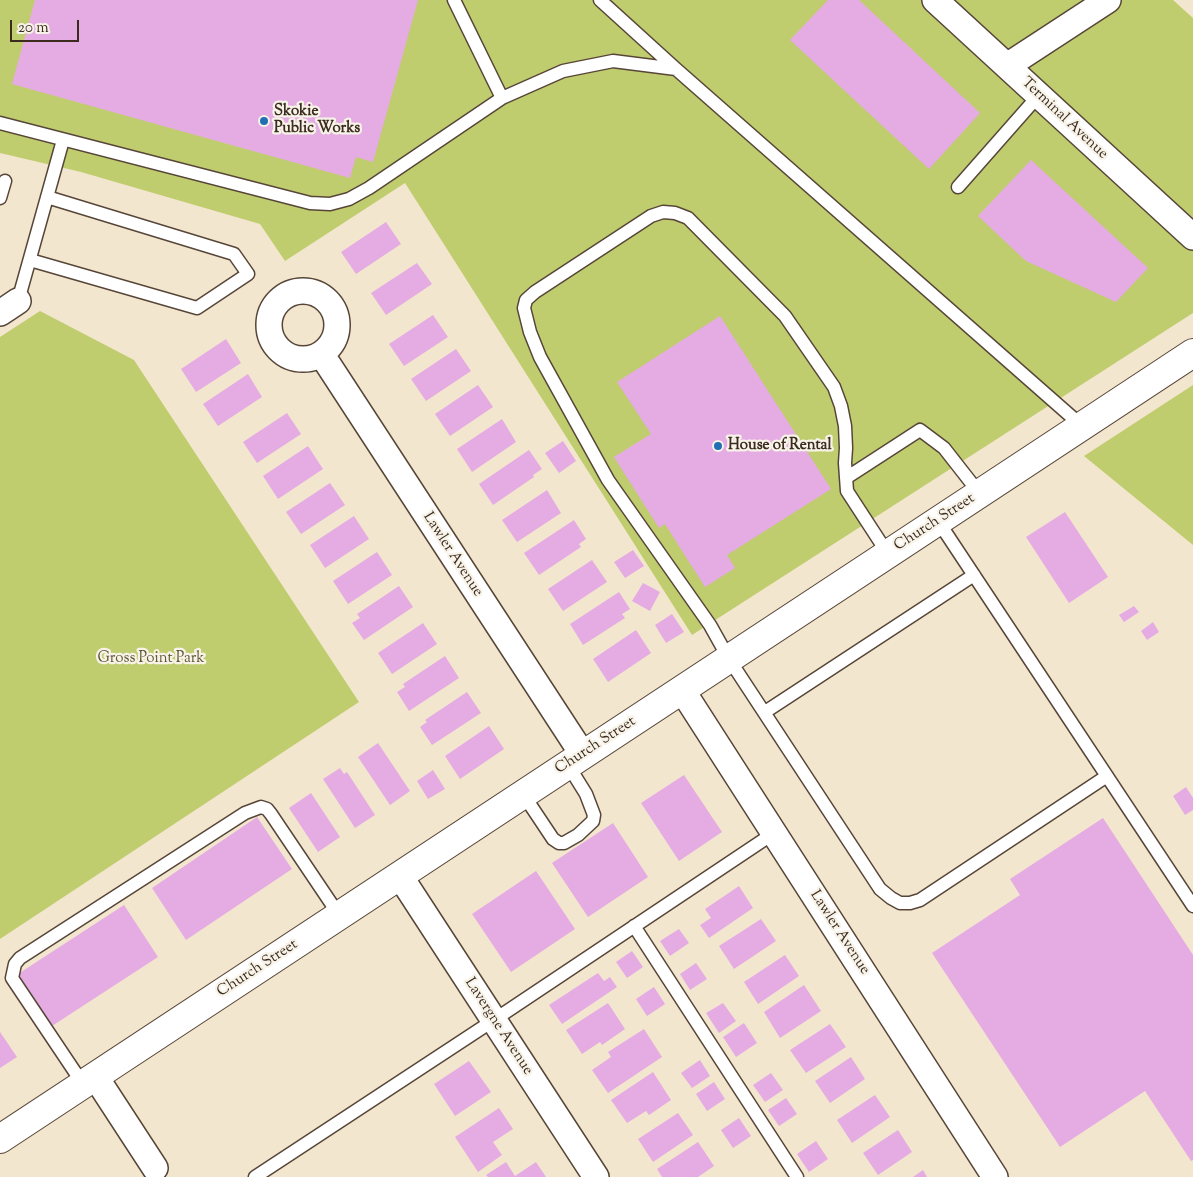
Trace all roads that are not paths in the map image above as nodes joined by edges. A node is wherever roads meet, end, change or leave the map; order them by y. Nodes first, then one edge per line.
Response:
1 (454, 0) edge
2 (600, 0) edge
3 (935, 0) edge
4 (1108, 0) edge
5 (1007, 66) junction
6 (676, 70) junction
7 (1039, 95) junction
8 (502, 98) junction
9 (0, 123) edge
10 (63, 140) junction
11 (5, 181) dead end
12 (958, 187) dead end
13 (47, 197) junction
14 (0, 198) edge
15 (1193, 237) edge
16 (30, 260) junction
17 (9, 307) edge
18 (1193, 353) edge
19 (322, 355) dead end
20 (1082, 426) junction
21 (846, 478) junction
22 (980, 494) junction
23 (938, 521) junction
24 (888, 554) junction
25 (974, 575) junction
26 (729, 659) junction
27 (682, 690) junction
28 (765, 712) junction
29 (575, 760) junction
30 (1107, 776) junction
31 (523, 794) junction
32 (774, 833) junction
33 (400, 876) junction
34 (1193, 906) edge
35 (339, 915) junction
36 (634, 926) junction
37 (494, 1020) junction
38 (89, 1080) junction
39 (0, 1139) edge
40 (155, 1168) dead end
41 (255, 1177) edge
42 (596, 1177) edge
43 (797, 1177) edge
44 (995, 1177) edge

1 - 8 lane
2 - 6 lane
3 - 5 street, Terminal Avenue
4 - 5 street
5 - 7 street, Terminal Avenue
6 - 8 lane
6 - 20 lane
7 - 12 lane
7 - 15 street, Terminal Avenue
8 - 10 lane
9 - 10 lane
10 - 13 lane
11 - 14 lane
13 - 16 lane
13 - 16 lane
16 - 17 lane
18 - 20 street, Church Street
19 - 29 street, Lawler Avenue
20 - 22 street, Church Street
21 - 22 lane
21 - 24 lane
21 - 26 lane
22 - 23 street, Church Street
23 - 24 street, Church Street
23 - 25 lane
24 - 26 street, Church Street
25 - 28 lane
25 - 30 lane
26 - 27 street, Church Street
26 - 28 lane
27 - 29 street, Church Street
27 - 32 street, Lawler Avenue
28 - 30 lane
29 - 31 street, Church Street
29 - 31 lane
30 - 34 lane
31 - 33 street, Church Street
32 - 36 lane
32 - 44 street, Lawler Avenue
33 - 35 street, Church Street
33 - 37 street, Lavergne Avenue
35 - 38 street, Church Street
35 - 38 lane
36 - 37 lane
36 - 43 lane
37 - 41 lane
37 - 42 street, Lavergne Avenue
38 - 39 street, Church Street
38 - 40 street

